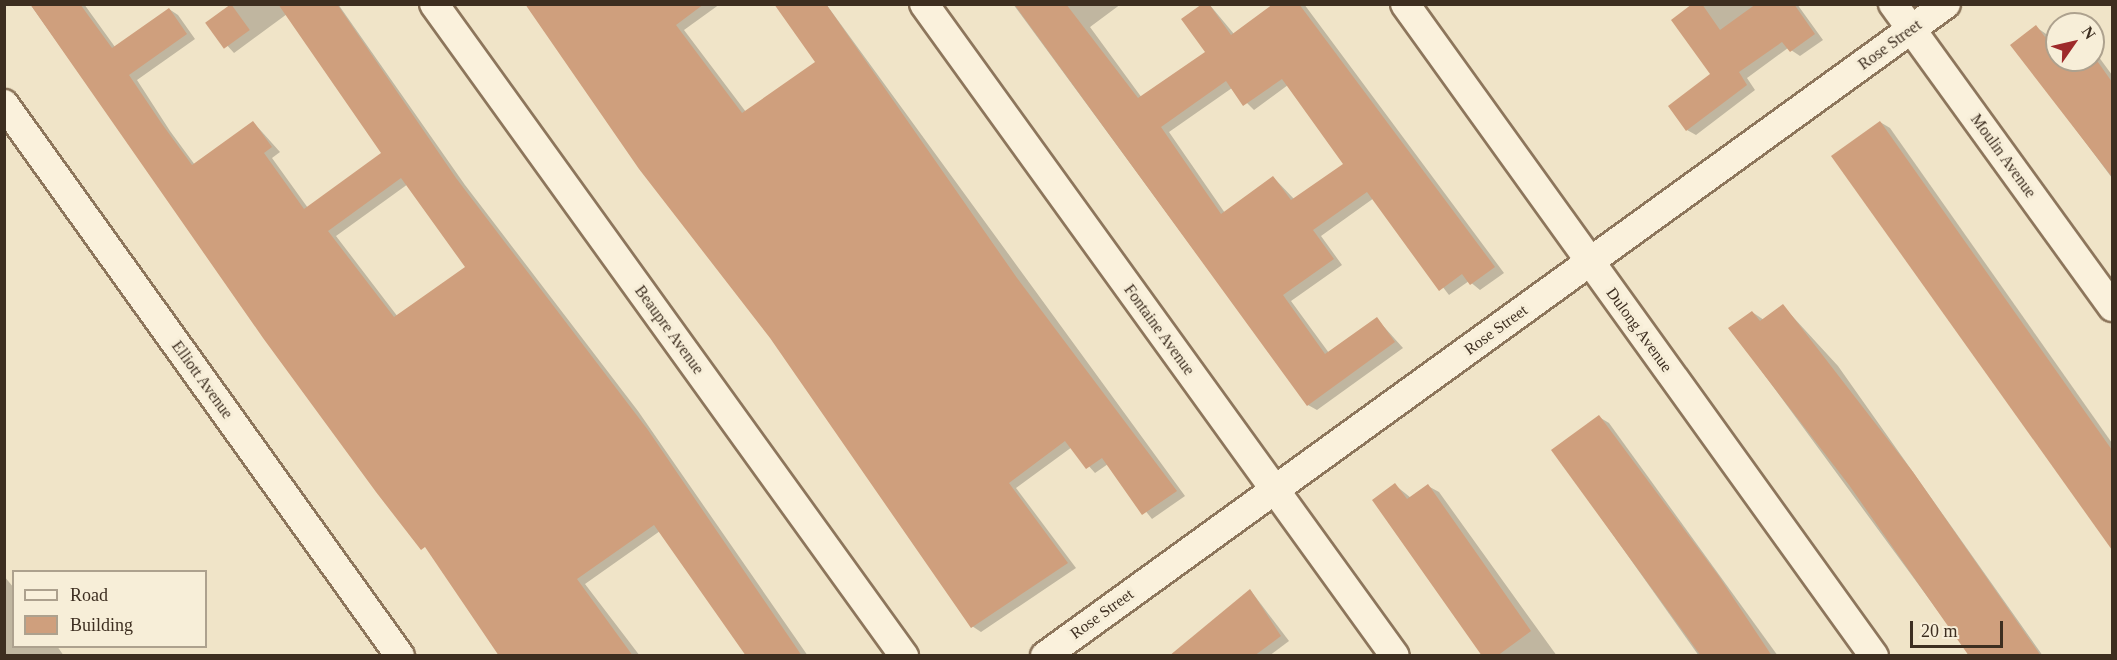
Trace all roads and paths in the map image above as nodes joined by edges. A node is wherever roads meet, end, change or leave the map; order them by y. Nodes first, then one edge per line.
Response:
1 (434, 4) edge
2 (924, 4) edge
3 (1405, 4) edge
4 (1893, 4) edge
5 (1946, 4) edge
6 (1911, 29) junction
7 (4, 104) edge
8 (1590, 262) junction
9 (2112, 307) edge
10 (1275, 489) junction
11 (400, 656) edge
12 (904, 656) edge
13 (1045, 656) edge
14 (1395, 656) edge
15 (1874, 656) edge

1 - 12 street, Beaupre Avenue
2 - 10 street, Fontaine Avenue
3 - 8 street, Dulong Avenue
4 - 6 street, Moulin Avenue
5 - 6 street, Rose Street
6 - 8 street, Rose Street
6 - 9 street, Moulin Avenue
7 - 11 street, Elliott Avenue
8 - 10 street, Rose Street
8 - 15 street, Dulong Avenue
10 - 13 street, Rose Street
10 - 14 street, Fontaine Avenue

